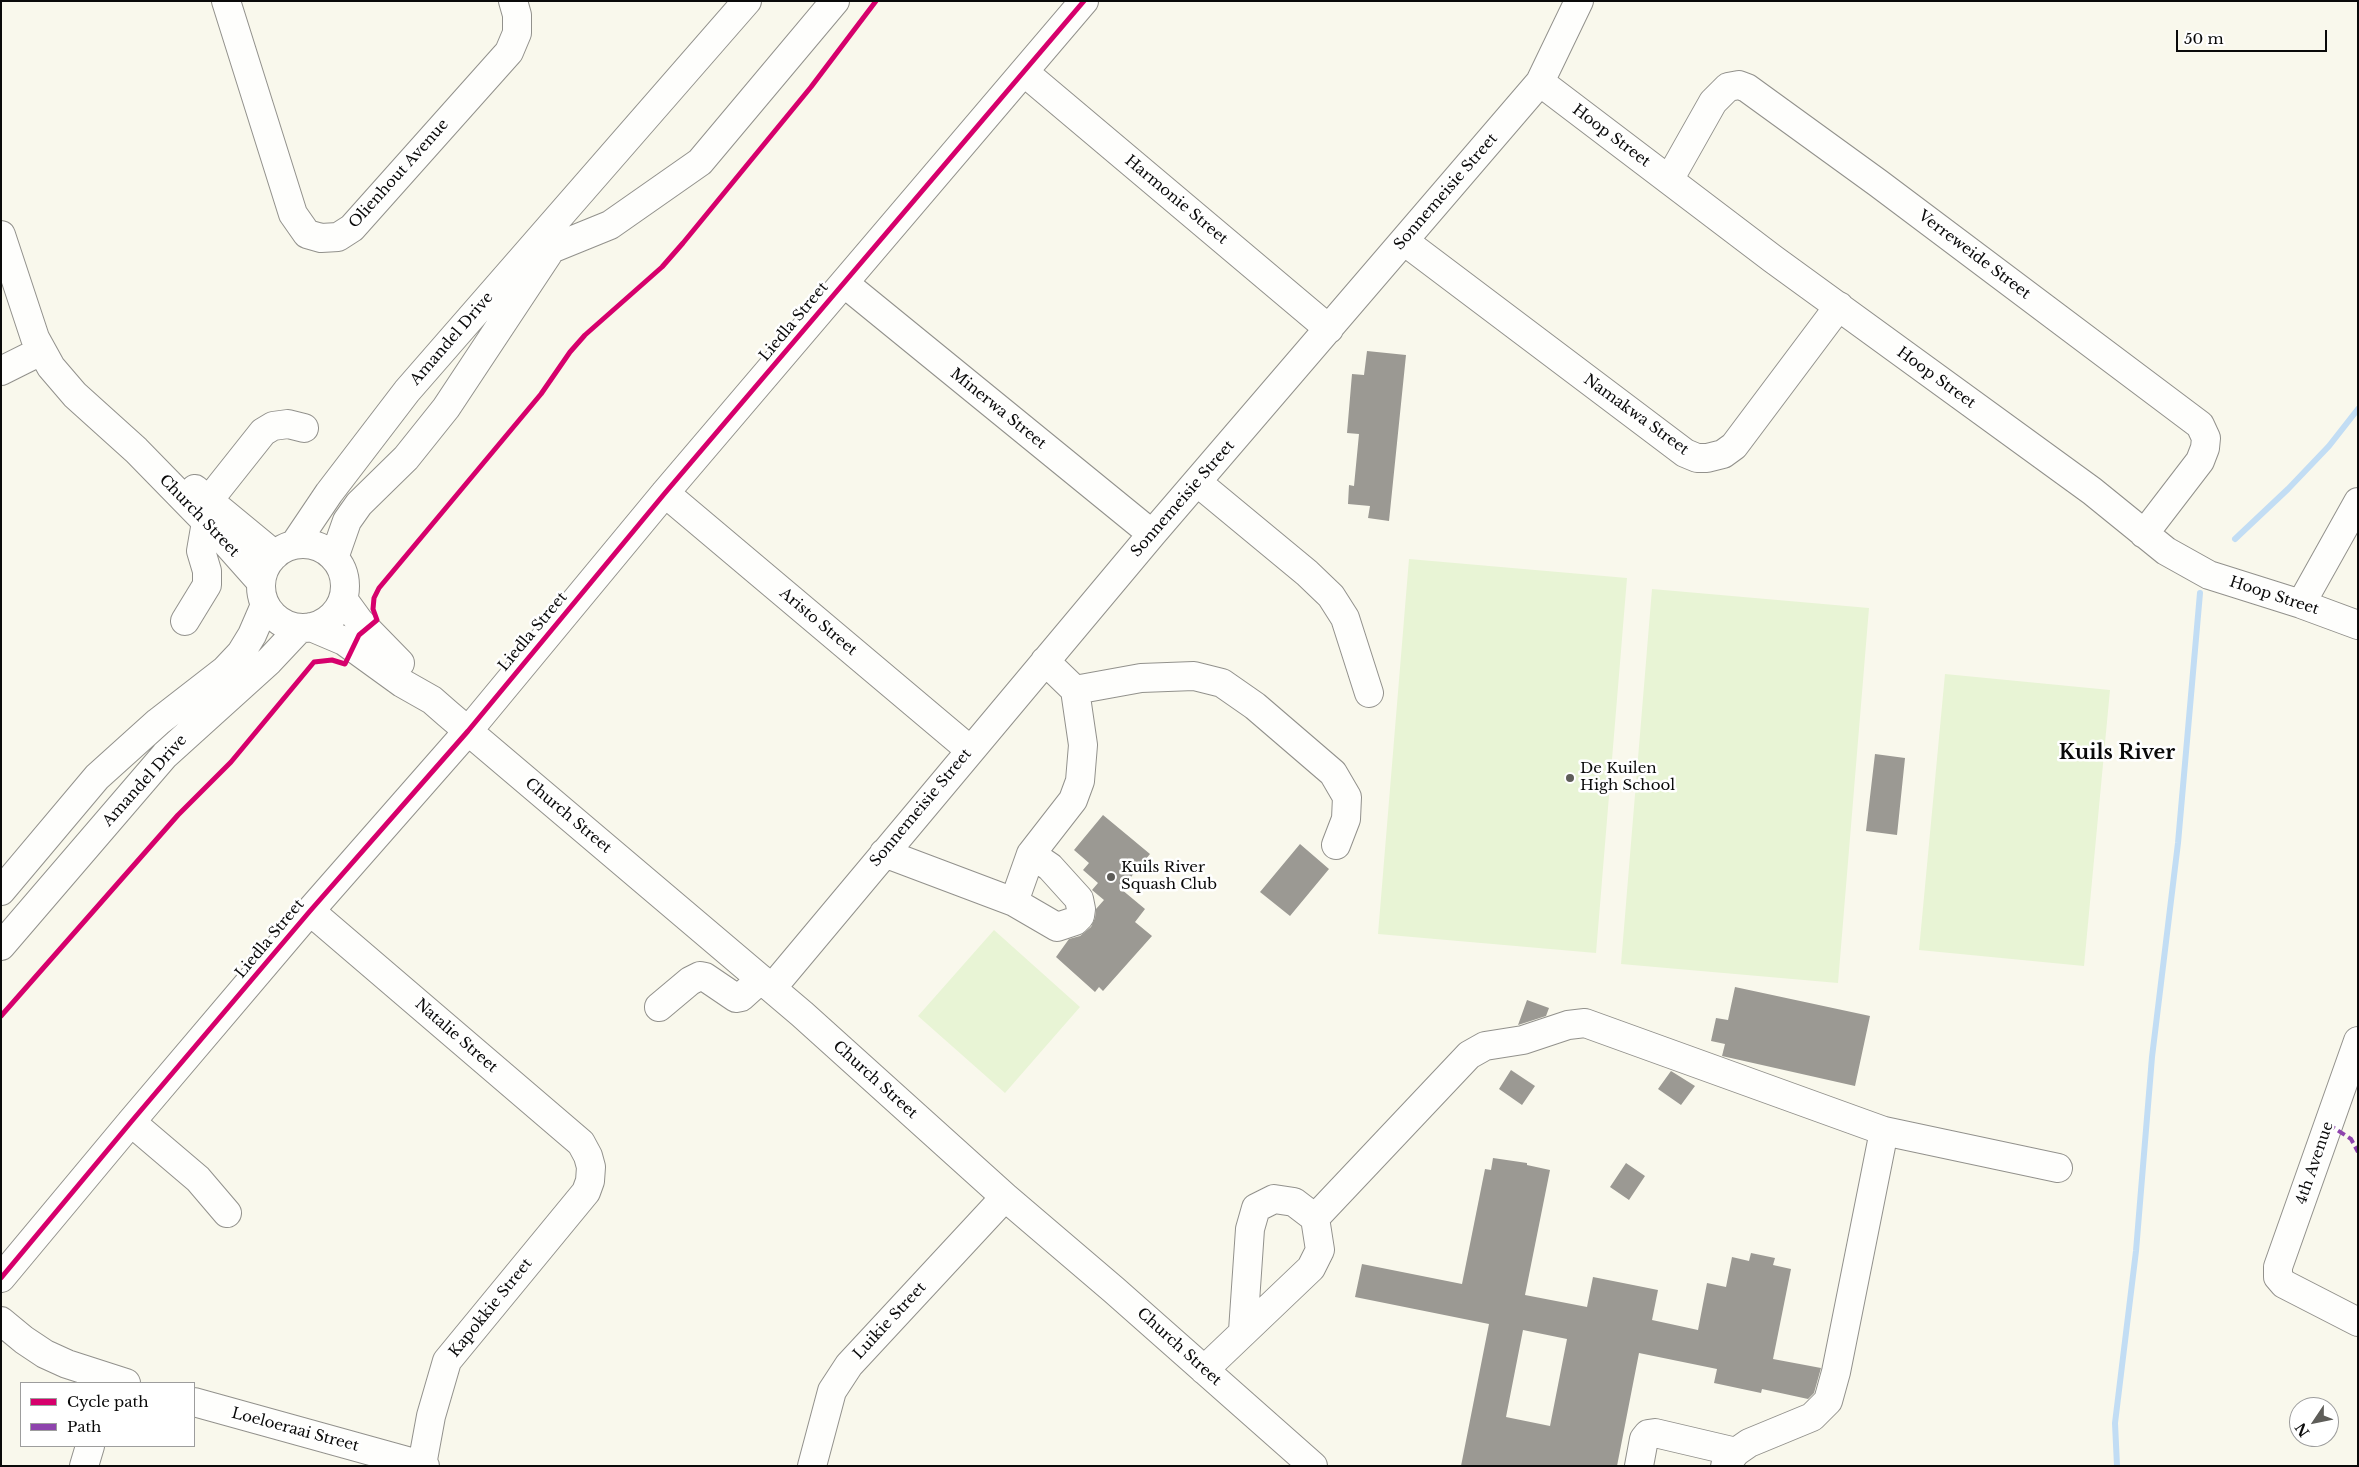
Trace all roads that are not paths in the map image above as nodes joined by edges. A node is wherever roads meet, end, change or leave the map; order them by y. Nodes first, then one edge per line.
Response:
1 (226, 1) edge
2 (513, 1) edge
3 (747, 1) edge
4 (835, 1) edge
5 (1084, 1) edge
6 (1579, 1) edge
7 (1024, 72) junction
8 (1540, 82) junction
9 (624, 144) junction
10 (1669, 180) junction
11 (1, 236) edge
12 (1404, 241) junction
13 (551, 249) junction
14 (844, 283) junction
15 (1838, 306) junction
16 (1329, 328) junction
17 (42, 351) junction
18 (1, 371) edge
19 (304, 428) dead end
20 (1196, 482) junction
21 (665, 493) junction
22 (2358, 502) edge
23 (208, 511) junction
24 (1152, 534) junction
25 (2144, 534) junction
26 (284, 550) junction
27 (334, 558) junction
28 (263, 594) junction
29 (343, 600) junction
30 (2301, 604) junction
31 (185, 621) dead end
32 (2358, 625) edge
33 (306, 628) junction
34 (1045, 661) junction
35 (1075, 690) junction
36 (1369, 693) dead end
37 (432, 700) junction
38 (468, 731) junction
39 (970, 750) junction
40 (1336, 845) dead end
41 (884, 853) junction
42 (1031, 854) junction
43 (1, 891) edge
44 (1014, 902) junction
45 (310, 911) junction
46 (1, 946) edge
47 (766, 984) junction
48 (659, 1008) dead end
49 (2358, 1041) edge
50 (131, 1122) junction
51 (1884, 1131) junction
52 (591, 1168) joint
53 (2058, 1168) dead end
54 (1005, 1197) junction
55 (227, 1213) dead end
56 (1315, 1218) junction
57 (1, 1278) edge
58 (1, 1322) edge
59 (2358, 1322) edge
60 (1244, 1330) junction
61 (1204, 1370) junction
62 (114, 1382) edge
63 (195, 1402) edge
64 (90, 1447) edge
65 (1730, 1459) edge
66 (423, 1465) edge
67 (84, 1466) edge
68 (812, 1466) edge
69 (1313, 1466) edge
70 (1639, 1466) edge

1 - 2 street, Olienhout Avenue
3 - 9 street, Amandel Drive
4 - 13 street
5 - 7 street, Liedla Street
6 - 8 street, Sonnemeisie Street
7 - 14 street, Liedla Street
7 - 16 street, Harmonie Street
8 - 10 street, Hoop Street
8 - 12 street, Sonnemeisie Street
9 - 13 street, Amandel Drive
9 - 26 street, Amandel Drive
10 - 15 street, Hoop Street
10 - 25 street, Verreweide Street
11 - 17 street, Church Street
12 - 15 street, Namakwa Street
12 - 16 street, Sonnemeisie Street
13 - 27 street, Amandel Drive
14 - 21 street, Liedla Street
14 - 24 street, Minerwa Street
15 - 25 street, Hoop Street
16 - 20 street, Sonnemeisie Street
17 - 18 street
17 - 23 street, Church Street
19 - 23 street
20 - 24 street, Sonnemeisie Street
20 - 36 street
21 - 38 street, Liedla Street
21 - 39 street, Aristo Street
22 - 30 street
23 - 26 street, Church Street
23 - 28 street, Church Street
23 - 31 street
24 - 34 street, Sonnemeisie Street
25 - 30 street, Hoop Street
26 - 27 street
26 - 28 street
27 - 29 street
28 - 33 street
28 - 43 street, Amandel Drive
29 - 33 street
29 - 37 street, Church Street
30 - 32 street, Hoop Street
33 - 37 street, Church Street
33 - 46 street, Amandel Drive
34 - 35 street
34 - 39 street, Sonnemeisie Street
35 - 40 street
35 - 42 street
37 - 38 street, Church Street
38 - 45 street, Liedla Street
38 - 47 street, Church Street
39 - 41 street, Sonnemeisie Street
41 - 44 street
41 - 47 street, Sonnemeisie Street
42 - 44 street
42 - 44 street
45 - 50 street, Liedla Street
45 - 52 street, Natalie Street
47 - 48 street, Sonnemeisie Street
47 - 54 street, Church Street
49 - 59 street, 4th Avenue
50 - 55 street
50 - 57 street, Liedla Street
51 - 53 street
51 - 56 street
51 - 65 street
52 - 66 street, Kapokkie Street
54 - 61 street, Church Street
54 - 68 street, Luikie Street
56 - 60 street
56 - 60 street
58 - 62 street
60 - 61 street
61 - 69 street, Church Street
63 - 66 street, Loeloeraai Street
64 - 67 street
65 - 70 street

